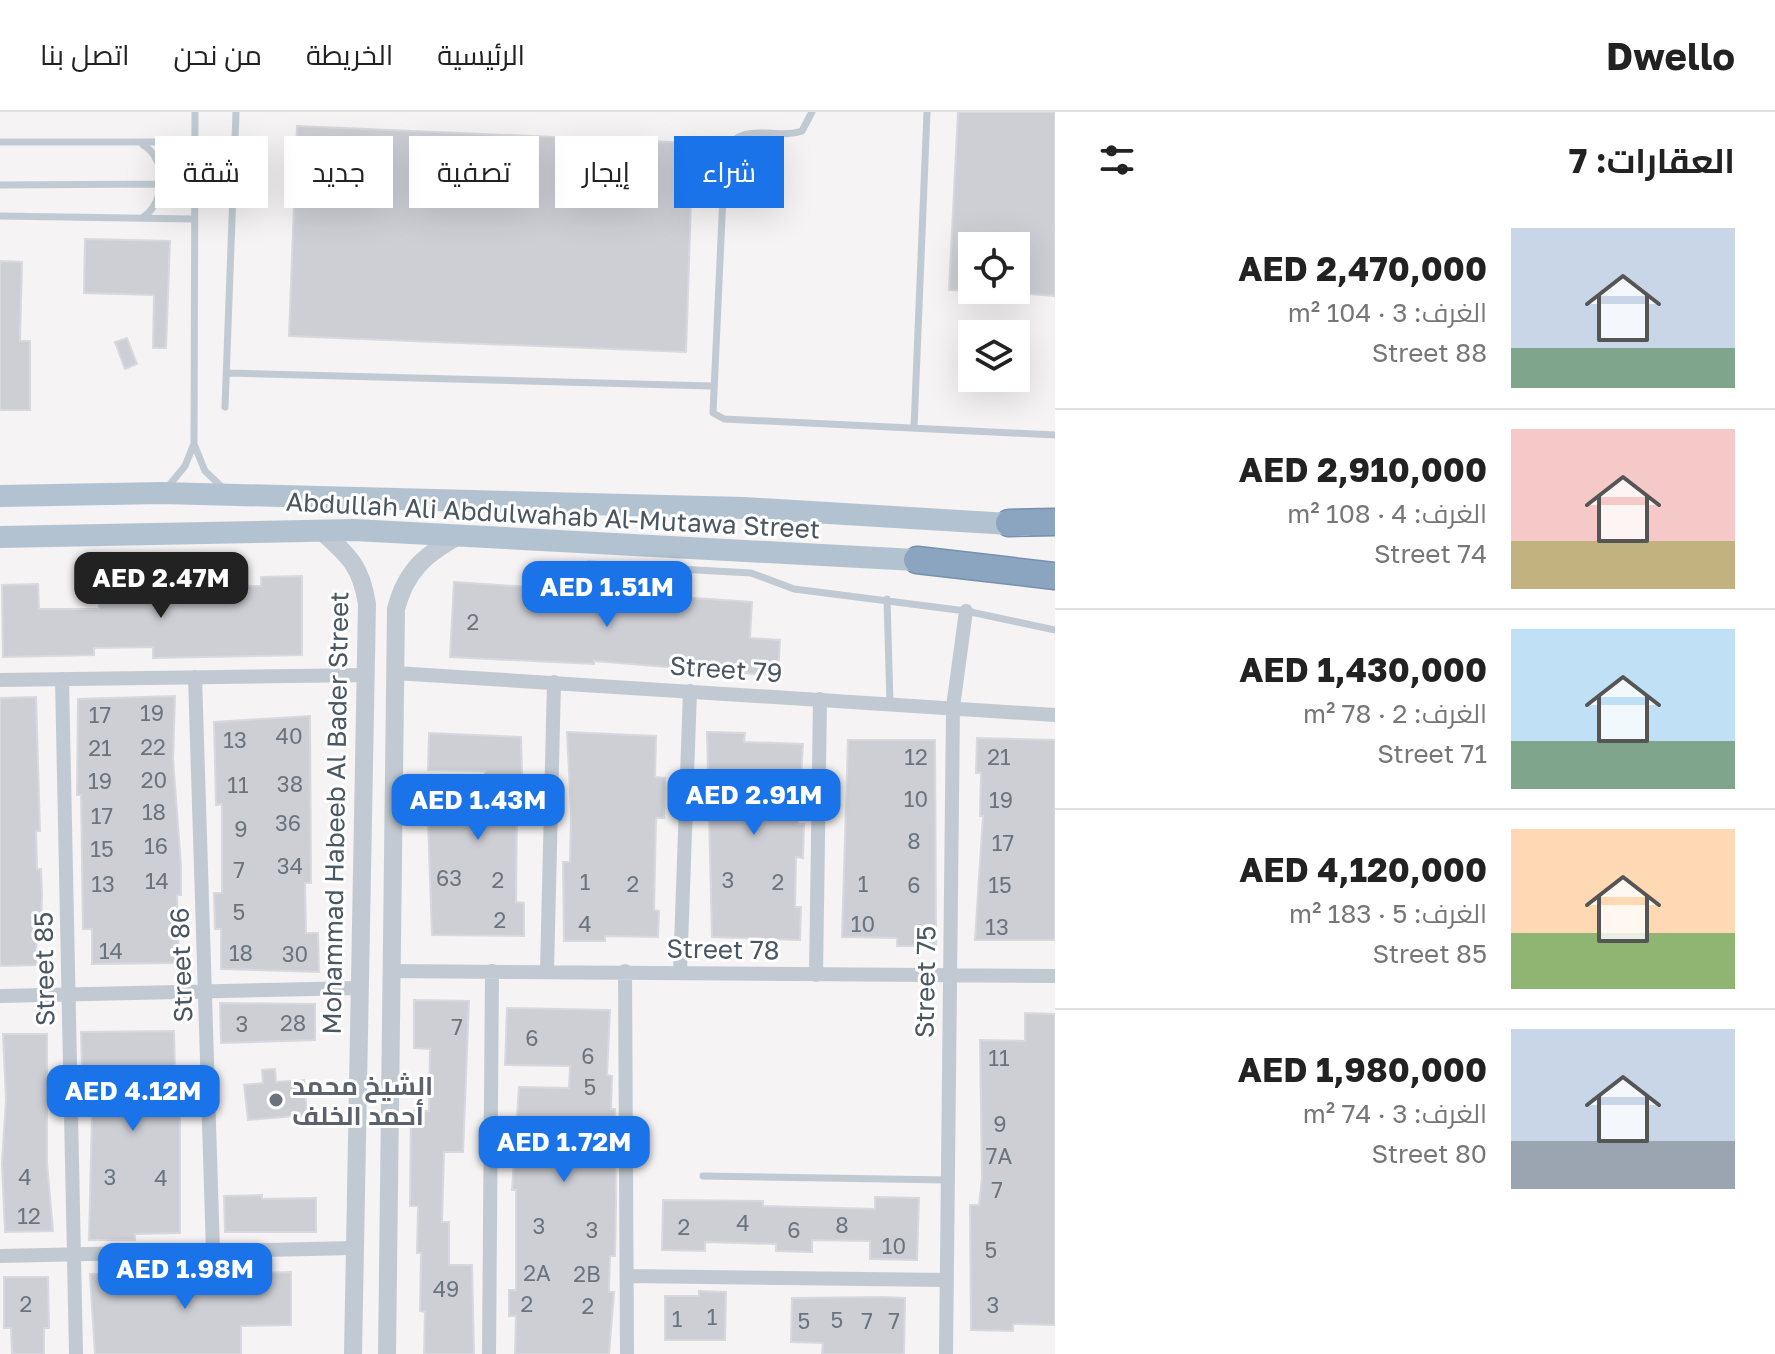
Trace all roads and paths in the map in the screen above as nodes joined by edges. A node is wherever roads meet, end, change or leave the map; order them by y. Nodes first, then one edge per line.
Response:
1 (195, 112) edge
2 (236, 112) edge
3 (812, 112) edge
4 (927, 112) edge
5 (194, 136) edge
6 (0, 142) edge
7 (155, 143) edge
8 (140, 144) junction
9 (155, 152) edge
10 (155, 184) edge
11 (0, 185) edge
12 (155, 207) edge
13 (192, 208) edge
14 (0, 216) edge
15 (140, 219) junction
16 (192, 219) junction
17 (227, 373) junction
18 (711, 386) junction
19 (225, 407) dead end
20 (914, 428) junction
21 (1055, 435) edge
22 (194, 444) junction
23 (162, 493) junction
24 (0, 496) edge
25 (246, 496) junction
26 (1055, 522) edge
27 (1009, 523) junction
28 (1055, 528) edge
29 (320, 530) junction
30 (460, 535) junction
31 (0, 537) edge
32 (917, 560) junction
33 (589, 564) dead end
34 (1055, 567) edge
35 (1055, 576) edge
36 (887, 599) junction
37 (367, 604) junction
38 (396, 609) junction
39 (966, 611) junction
40 (1055, 630) edge
41 (395, 673) junction
42 (367, 675) junction
43 (195, 677) junction
44 (62, 679) junction
45 (0, 680) edge
46 (554, 682) junction
47 (690, 691) junction
48 (820, 699) junction
49 (890, 703) junction
50 (953, 707) junction
51 (1055, 715) edge
52 (365, 779) junction
53 (392, 782) junction
54 (365, 821) junction
55 (392, 824) junction
56 (390, 971) junction
57 (492, 971) junction
58 (547, 971) junction
59 (625, 971) junction
60 (680, 973) junction
61 (816, 975) junction
62 (1055, 976) edge
63 (949, 977) junction
64 (360, 988) junction
65 (206, 990) junction
66 (69, 994) junction
67 (0, 996) edge
68 (389, 1099) junction
69 (357, 1102) junction
70 (356, 1138) junction
71 (388, 1145) junction
72 (703, 1176) dead end
73 (948, 1180) junction
74 (354, 1248) junction
75 (213, 1251) junction
76 (74, 1255) junction
77 (0, 1256) edge
78 (627, 1276) junction
79 (946, 1280) junction
80 (76, 1354) edge
81 (353, 1354) edge
82 (387, 1354) edge
83 (489, 1354) edge
84 (627, 1354) edge
85 (946, 1354) edge

1 - 5 lane
2 - 17 lane
3 - 18 lane
4 - 20 lane
6 - 8 lane
7 - 8 lane
8 - 9 lane
10 - 11 lane
12 - 15 lane
13 - 16 lane
14 - 15 lane
15 - 16 lane
16 - 22 lane
17 - 18 lane
17 - 19 lane
18 - 20 lane
20 - 21 lane
22 - 23 lane
22 - 25 lane
23 - 24 main road, Abdullah Ali Abdulwahab Al-Mutawa Street
23 - 25 main road, Abdullah Ali Abdulwahab Al-Mutawa Street
25 - 27 main road, Abdullah Ali Abdulwahab Al-Mutawa Street
26 - 27 highway
27 - 28 main road, Abdullah Ali Abdulwahab Al-Mutawa Street
29 - 30 main road, Abdullah Ali Abdulwahab Al-Mutawa Street
29 - 31 main road, Abdullah Ali Abdulwahab Al-Mutawa Street
29 - 37 street, Mohammad Habeeb Al Bader Street
30 - 32 main road, Abdullah Ali Abdulwahab Al-Mutawa Street
30 - 38 street
32 - 34 main road, Abdullah Ali Abdulwahab Al-Mutawa Street
32 - 35 highway
33 - 36 lane
36 - 39 lane
36 - 49 lane
37 - 38 street
37 - 42 street, Mohammad Habeeb Al Bader Street
38 - 41 street
39 - 40 lane
39 - 50 street, Street 75
41 - 46 street, Street 79
41 - 53 street
42 - 43 street
42 - 52 street, Mohammad Habeeb Al Bader Street
43 - 44 street
43 - 65 street, Street 86
44 - 45 street
44 - 66 street, Street 85
46 - 47 street, Street 79
46 - 58 street
47 - 48 street, Street 79
47 - 60 street
48 - 49 street, Street 79
48 - 61 street
49 - 50 street, Street 79
50 - 51 street, Street 79
50 - 63 street, Street 75
52 - 53 street
52 - 54 street, Mohammad Habeeb Al Bader Street
53 - 55 street
54 - 55 street
54 - 64 street, Mohammad Habeeb Al Bader Street
55 - 56 street
56 - 57 street, Street 78
56 - 68 street
57 - 58 street, Street 78
57 - 83 street
58 - 59 street, Street 78
59 - 60 street, Street 78
59 - 78 street
60 - 61 street, Street 78
61 - 63 street, Street 78
62 - 63 street, Street 78
63 - 73 street, Street 75
64 - 65 street
64 - 69 street, Mohammad Habeeb Al Bader Street
65 - 66 street
65 - 75 street, Street 86
66 - 67 street
66 - 76 street, Street 85
68 - 69 street
68 - 71 street
69 - 70 street, Mohammad Habeeb Al Bader Street
70 - 71 street
70 - 74 street, Mohammad Habeeb Al Bader Street
71 - 82 street
72 - 73 lane
73 - 79 street, Street 75
74 - 75 street
74 - 81 street, Mohammad Habeeb Al Bader Street
75 - 76 street
76 - 77 street
76 - 80 street, Street 85
78 - 79 street
78 - 84 street
79 - 85 street, Street 75

